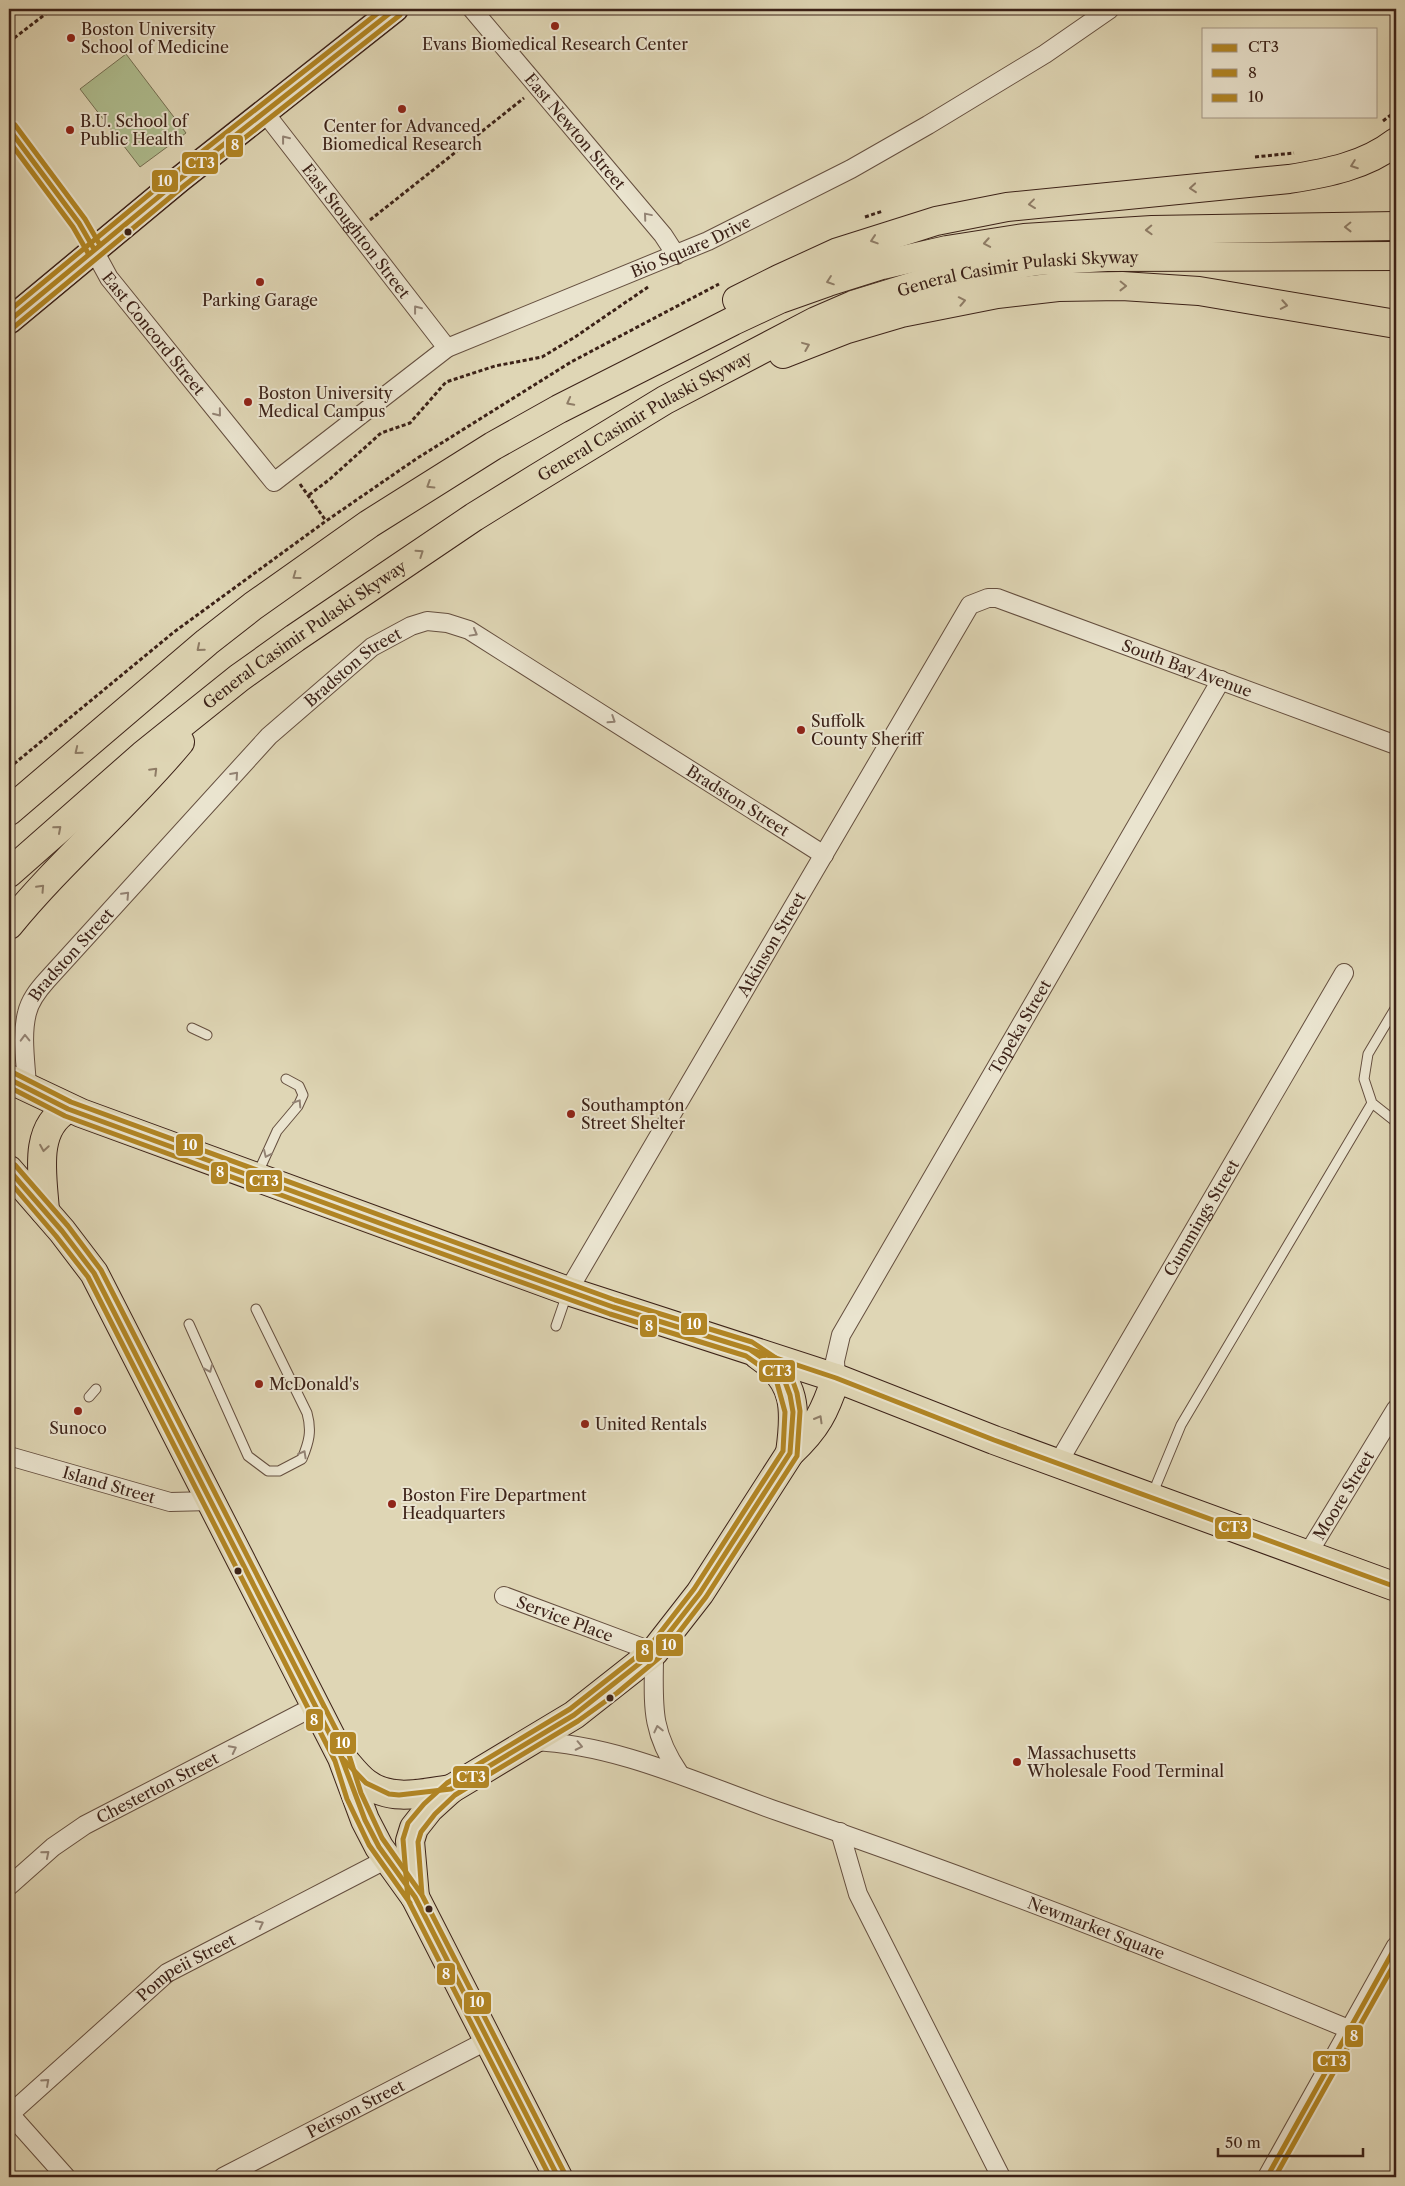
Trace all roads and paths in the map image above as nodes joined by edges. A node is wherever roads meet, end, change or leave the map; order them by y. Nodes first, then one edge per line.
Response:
1 (52, 9) edge
2 (395, 9) edge
3 (472, 9) edge
4 (1110, 9) edge
5 (9, 42) edge
6 (525, 97) dead end
7 (265, 113) junction
8 (9, 129) edge
9 (1396, 142) edge
10 (368, 222) dead end
11 (1396, 226) edge
12 (94, 249) junction
13 (676, 255) junction
14 (1396, 256) edge
15 (652, 284) dead end
16 (9, 320) edge
17 (1396, 324) edge
18 (447, 348) junction
19 (725, 366) junction
20 (614, 380) junction
21 (274, 482) joint
22 (298, 482) dead end
23 (308, 495) junction
24 (326, 520) dead end
25 (978, 601) joint
26 (1221, 680) junction
27 (222, 691) junction
28 (1396, 745) edge
29 (9, 811) edge
30 (824, 855) junction
31 (9, 873) edge
32 (9, 925) edge
33 (1344, 973) dead end
34 (1396, 1007) edge
35 (192, 1028) dead end
36 (207, 1036) dead end
37 (286, 1079) dead end
38 (15, 1080) edge
39 (1372, 1103) junction
40 (68, 1109) junction
41 (1396, 1122) edge
42 (9, 1170) edge
43 (256, 1177) junction
44 (45, 1211) junction
45 (568, 1291) junction
46 (256, 1309) dead end
47 (189, 1324) dead end
48 (556, 1326) dead end
49 (748, 1349) junction
50 (836, 1378) junction
51 (96, 1389) dead end
52 (89, 1397) dead end
53 (1396, 1409) edge
54 (790, 1453) junction
55 (9, 1456) edge
56 (1058, 1463) junction
57 (1151, 1498) junction
58 (211, 1501) junction
59 (1307, 1555) junction
60 (1396, 1587) edge
61 (504, 1596) dead end
62 (654, 1652) junction
63 (315, 1706) junction
64 (530, 1741) junction
65 (342, 1758) junction
66 (679, 1773) junction
67 (451, 1789) junction
68 (840, 1832) junction
69 (387, 1859) junction
70 (9, 1886) edge
71 (415, 1897) junction
72 (1396, 1946) edge
73 (1351, 2030) junction
74 (488, 2040) junction
75 (9, 2114) edge
76 (66, 2177) edge
77 (223, 2177) edge
78 (558, 2177) edge
79 (1001, 2177) edge
80 (1267, 2177) edge

1 - 5 path
2 - 7 main road
13 -> 3 street, East Newton Street
4 - 13 street, Bio Square Drive
6 - 10 path
7 - 12 main road
18 -> 7 street, East Stoughton Street
8 - 12 street, East Concord Street
9 -> 20 main road
11 -> 20 main road, General Casimir Pulaski Skyway
12 - 16 main road
12 -> 21 street, East Concord Street
13 - 18 street, Bio Square Drive
14 - 19 main road, General Casimir Pulaski Skyway
15 - 23 path
19 -> 17 main road
18 - 21 street, Bio Square Drive
27 -> 19 main road, General Casimir Pulaski Skyway
20 -> 29 main road, General Casimir Pulaski Skyway
22 - 23 path
23 - 24 path
25 - 26 street, South Bay Avenue
25 - 30 street, Atkinson Street
26 - 28 street, South Bay Avenue
26 - 50 street, Topeka Street
31 -> 27 main road, General Casimir Pulaski Skyway
32 -> 27 main road
38 -> 30 street, Bradston Street
30 - 45 street, Atkinson Street
33 - 56 street, Cummings Street
34 - 39 lane
35 - 36 lane
37 - 43 lane
38 - 40 main road
39 - 41 lane
39 - 57 lane
40 - 43 main road
40 -> 44 main road
42 - 44 main road
43 - 45 main road
44 - 58 main road
45 - 48 lane
45 - 49 main road
47 -> 46 lane
49 - 50 main road
49 - 54 main road
54 -> 50 main road
50 - 56 main road
51 - 52 lane
53 - 59 street, Moore Street
54 - 62 main road
55 - 58 street, Island Street
56 - 57 main road
57 - 59 main road
58 - 63 main road
59 - 60 main road
61 - 62 street, Service Place
62 - 64 main road
66 -> 62 street
63 - 65 main road
70 -> 63 street, Chesterton Street
64 -> 66 street, Newmarket Square
64 - 67 main road
65 - 67 main road
65 - 69 main road
66 - 68 street, Newmarket Square
67 - 71 main road
68 - 73 street, Newmarket Square
68 - 79 street
69 - 71 main road
75 -> 69 street, Pompeii Street
71 - 74 main road
72 - 73 street
73 - 80 street
74 - 77 street, Peirson Street
74 - 78 main road
75 - 76 street

